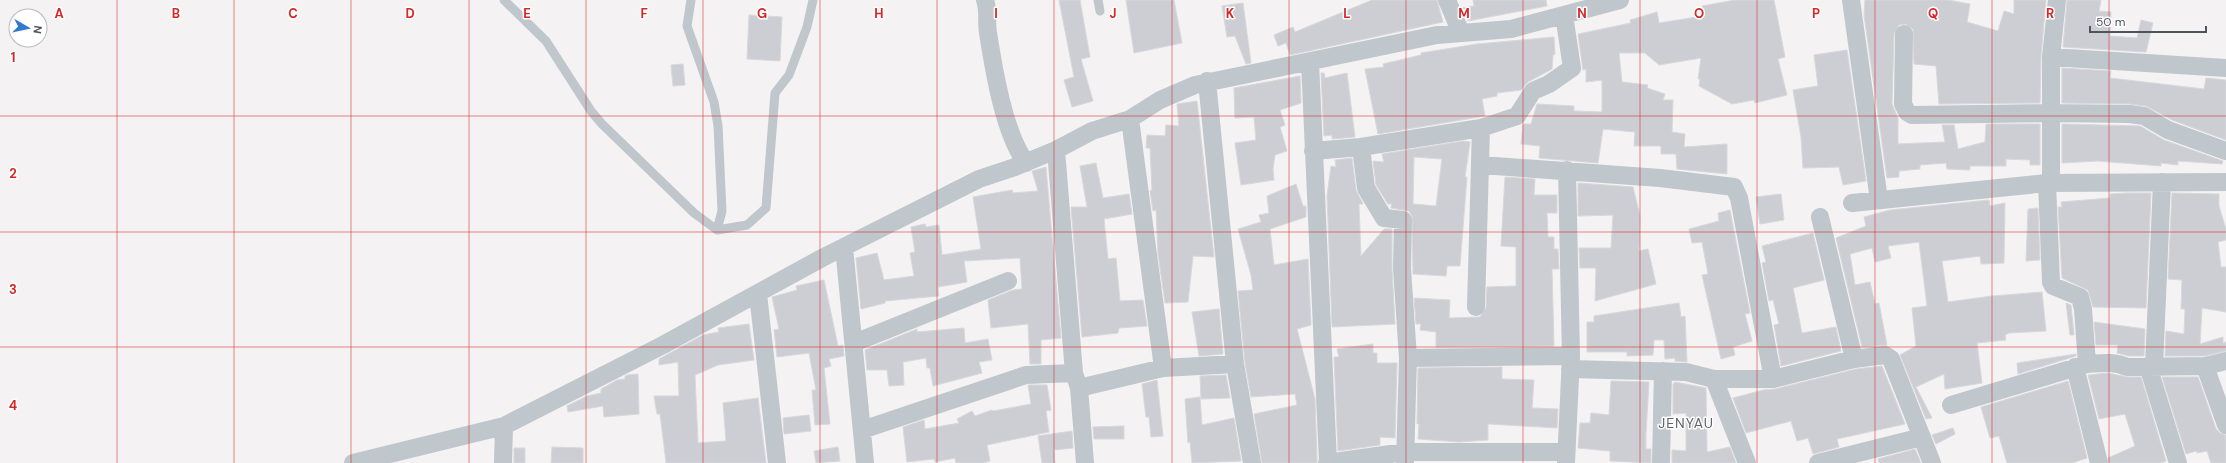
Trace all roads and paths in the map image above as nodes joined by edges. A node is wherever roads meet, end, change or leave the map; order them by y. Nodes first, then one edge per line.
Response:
1 (504, 0) edge
2 (691, 0) edge
3 (813, 0) edge
4 (985, 0) edge
5 (1098, 0) edge
6 (1446, 0) edge
7 (1851, 0) edge
8 (2058, 0) edge
9 (1611, 2) edge
10 (1100, 11) dead end
11 (1564, 15) junction
12 (1461, 33) junction
13 (1904, 34) dead end
14 (2051, 57) junction
15 (1310, 62) junction
16 (2226, 68) edge
17 (1208, 81) junction
18 (2051, 112) junction
19 (1130, 119) junction
20 (1481, 128) junction
21 (1361, 147) junction
22 (1056, 150) junction
23 (1313, 151) junction
24 (2226, 151) edge
25 (1026, 163) junction
26 (1481, 165) junction
27 (1567, 170) junction
28 (2162, 182) junction
29 (2226, 182) edge
30 (2049, 183) junction
31 (1879, 200) junction
32 (1852, 202) dead end
33 (1820, 217) dead end
34 (717, 230) junction
35 (844, 247) junction
36 (1008, 281) dead end
37 (758, 294) junction
38 (1476, 307) dead end
39 (854, 343) junction
40 (1408, 358) junction
41 (1854, 359) junction
42 (2226, 361) edge
43 (1570, 362) junction
44 (1235, 364) junction
45 (2081, 366) junction
46 (2151, 366) junction
47 (2205, 366) junction
48 (1163, 368) junction
49 (1662, 371) junction
50 (1714, 379) junction
51 (1773, 379) junction
52 (1077, 380) junction
53 (1951, 405) dead end
54 (2226, 424) edge
55 (504, 426) junction
56 (862, 430) junction
57 (1922, 437) junction
58 (1405, 458) edge
59 (1566, 458) edge
60 (1328, 462) edge
61 (353, 463) edge
62 (503, 463) edge
63 (778, 463) edge
64 (865, 463) edge
65 (1085, 463) edge
66 (1252, 463) edge
67 (1661, 463) edge
68 (1747, 463) edge
69 (1818, 463) edge
70 (1932, 463) edge
71 (2099, 463) edge
72 (2178, 463) edge

1 - 34 lane
2 - 34 lane
3 - 34 lane
4 - 25 street
5 - 10 lane
6 - 12 street
7 - 31 street
8 - 14 street
9 - 11 street
11 - 12 street
11 - 20 street
12 - 15 street
13 - 18 street
14 - 16 street
14 - 18 street
15 - 17 street
15 - 23 street
17 - 19 street
17 - 44 street
18 - 24 street
18 - 30 street
19 - 22 street
19 - 48 street
20 - 21 street
20 - 26 street
21 - 23 street
21 - 40 street
22 - 25 street
22 - 52 street
23 - 60 street
25 - 35 street
26 - 27 street
26 - 38 street
27 - 43 street
27 - 51 street
28 - 29 street
28 - 30 street
28 - 46 street
30 - 31 street
30 - 45 street
31 - 32 street
33 - 41 street
35 - 37 street
35 - 39 street
36 - 39 street
37 - 55 street
37 - 63 street
39 - 56 street
40 - 43 street
40 - 58 street
41 - 51 street
41 - 57 street
42 - 47 street
43 - 49 street
43 - 59 street
44 - 48 street
44 - 66 street
45 - 46 street
45 - 53 street
45 - 71 street
46 - 47 street
46 - 72 street
47 - 54 street
48 - 52 street
49 - 50 street
49 - 67 street
50 - 51 street
50 - 68 street
52 - 56 street
52 - 65 street
55 - 61 street
55 - 62 street
56 - 64 street
57 - 69 street
57 - 70 street
58 - 59 street
58 - 60 street

